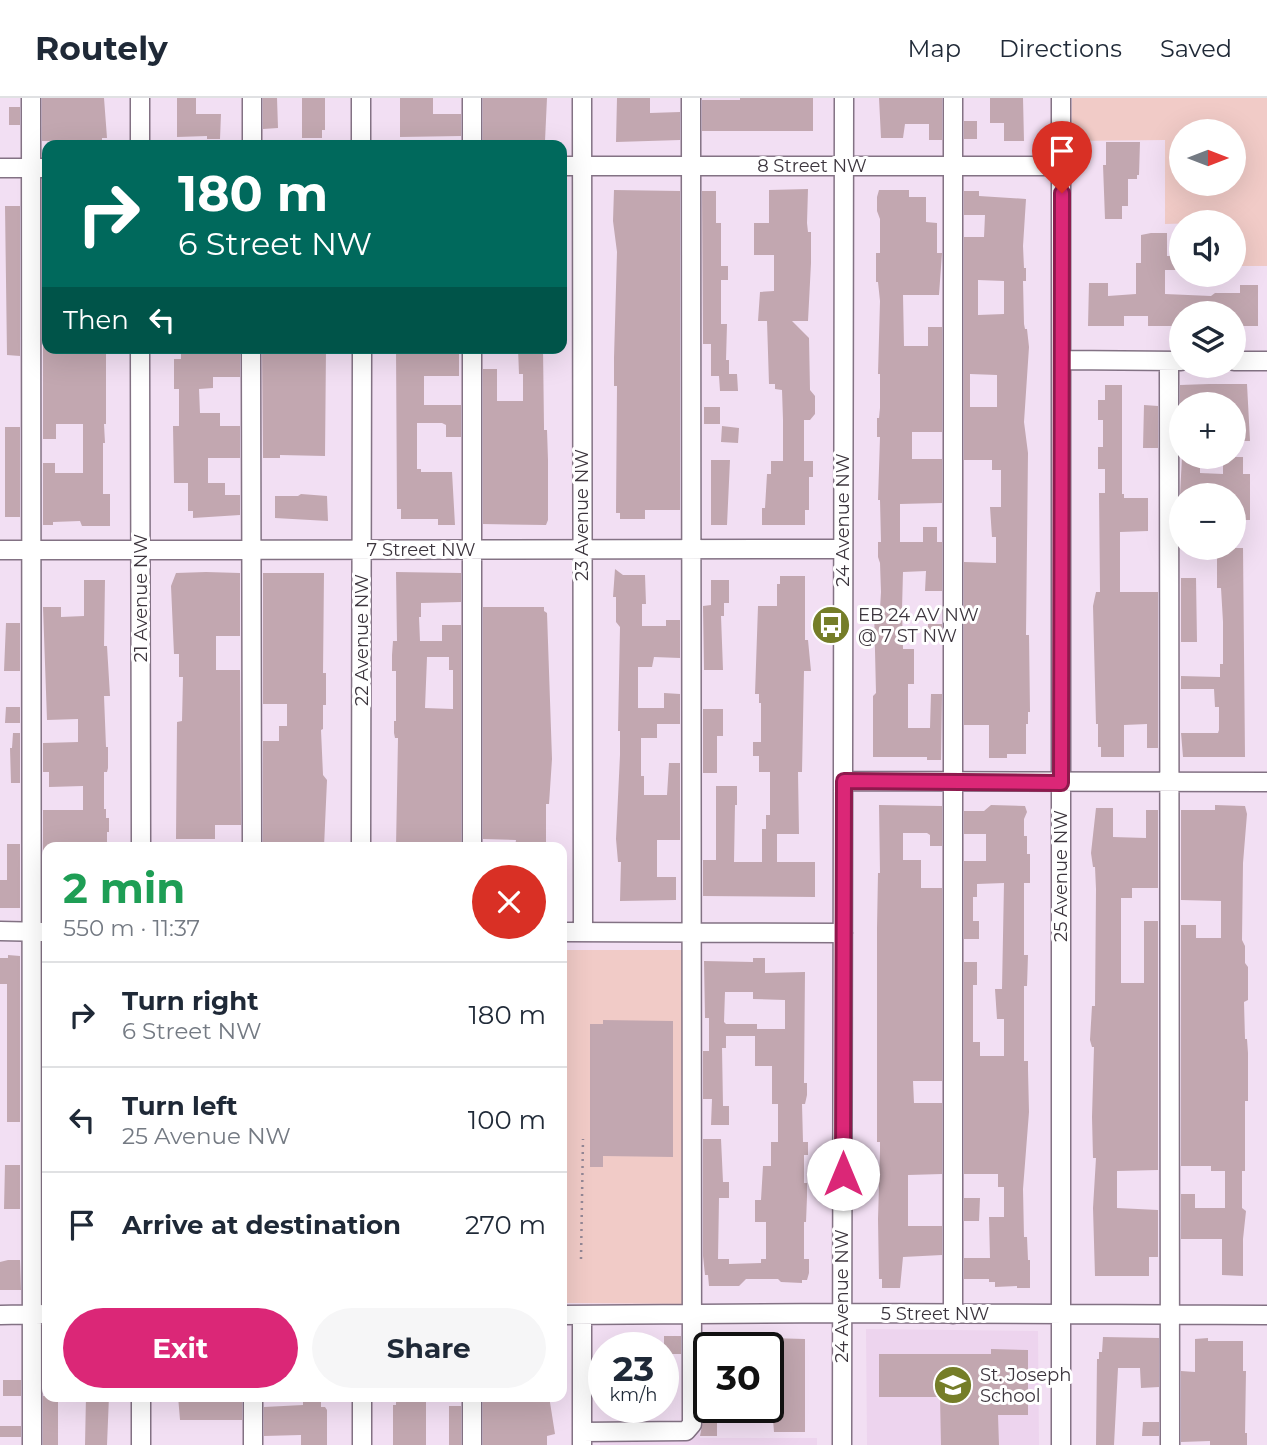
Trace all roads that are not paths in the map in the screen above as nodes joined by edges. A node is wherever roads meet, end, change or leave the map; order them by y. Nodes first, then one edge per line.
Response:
1 (31, 98) edge
2 (140, 98) edge
3 (252, 98) edge
4 (361, 98) edge
5 (472, 98) edge
6 (582, 98) edge
7 (691, 98) edge
8 (844, 98) edge
9 (953, 98) edge
10 (1061, 98) edge
11 (140, 140) edge
12 (252, 140) edge
13 (361, 140) edge
14 (472, 140) edge
15 (954, 165) junction
16 (567, 166) edge
17 (582, 166) junction
18 (692, 166) junction
19 (844, 166) junction
20 (1062, 166) junction
21 (0, 167) edge
22 (39, 167) edge
23 (140, 354) edge
24 (251, 354) edge
25 (362, 354) edge
26 (472, 354) edge
27 (1062, 360) junction
28 (1169, 361) edge
29 (1246, 361) edge
30 (1267, 361) edge
31 (1175, 378) edge
32 (582, 549) junction
33 (691, 549) junction
34 (842, 549) junction
35 (0, 550) edge
36 (30, 550) junction
37 (141, 550) junction
38 (251, 550) junction
39 (362, 550) junction
40 (471, 550) junction
41 (844, 781) junction
42 (952, 782) junction
43 (1170, 782) junction
44 (1267, 782) edge
45 (1061, 783) junction
46 (141, 842) edge
47 (252, 842) edge
48 (360, 842) edge
49 (472, 842) edge
50 (0, 931) edge
51 (39, 932) edge
52 (567, 932) edge
53 (583, 932) junction
54 (691, 932) junction
55 (843, 933) junction
56 (842, 1313) junction
57 (953, 1314) junction
58 (1170, 1314) junction
59 (0, 1315) edge
60 (40, 1315) edge
61 (567, 1315) edge
62 (582, 1315) junction
63 (692, 1315) junction
64 (1062, 1315) junction
65 (1267, 1315) edge
66 (141, 1402) edge
67 (253, 1402) edge
68 (362, 1402) edge
69 (472, 1402) edge
70 (582, 1438) edge
71 (32, 1445) edge
72 (142, 1445) edge
73 (253, 1445) edge
74 (362, 1445) edge
75 (472, 1445) edge
76 (842, 1445) edge
77 (1061, 1445) edge
78 (1170, 1445) edge

1 - 22 street
2 - 11 street
3 - 12 street
4 - 13 street
5 - 14 street
6 - 17 street, 23 Avenue NW
7 - 18 street
8 - 19 street, 24 Avenue NW
9 - 15 street
10 - 20 street, 25 Avenue NW
15 - 19 street, 8 Street NW
15 - 20 street, 8 Street NW
15 - 42 street
16 - 17 street, 8 Street NW
17 - 18 street, 8 Street NW
17 - 32 street, 23 Avenue NW
18 - 19 street, 8 Street NW
18 - 33 street
19 - 34 street, 24 Avenue NW
20 - 27 street, 25 Avenue NW
21 - 22 street
22 - 36 street
23 - 37 street, 21 Avenue NW
24 - 38 street
25 - 39 street, 22 Avenue NW
26 - 40 street
27 - 28 street
27 - 45 street, 25 Avenue NW
29 - 30 street
31 - 43 street
32 - 33 street, 7 Street NW
32 - 40 street, 7 Street NW
32 - 53 street, 23 Avenue NW
33 - 34 street, 7 Street NW
33 - 54 street
34 - 41 street, 24 Avenue NW
35 - 36 street, 7 Street NW
36 - 37 street, 7 Street NW
36 - 51 street
37 - 38 street, 7 Street NW
37 - 46 street, 21 Avenue NW
38 - 39 street, 7 Street NW
38 - 47 street
39 - 40 street, 7 Street NW
39 - 48 street, 22 Avenue NW
40 - 49 street
41 - 42 street
41 - 55 street, 24 Avenue NW
42 - 45 street
42 - 57 street
43 - 44 street
43 - 45 street
43 - 58 street
45 - 64 street, 25 Avenue NW
50 - 51 street
51 - 60 street
52 - 53 street
53 - 54 street
54 - 55 street
54 - 63 street
55 - 56 street, 24 Avenue NW
56 - 57 street, 5 Street NW
56 - 63 street, 5 Street NW
56 - 76 street, 24 Avenue NW
57 - 64 street, 5 Street NW
58 - 64 street, 5 Street NW
58 - 65 street, 5 Street NW
58 - 78 street
59 - 60 street
60 - 71 street
61 - 62 street, 5 Street NW
62 - 63 street, 5 Street NW
62 - 70 street
63 - 70 street
64 - 77 street, 25 Avenue NW
66 - 72 street
67 - 73 street
68 - 74 street
69 - 75 street

